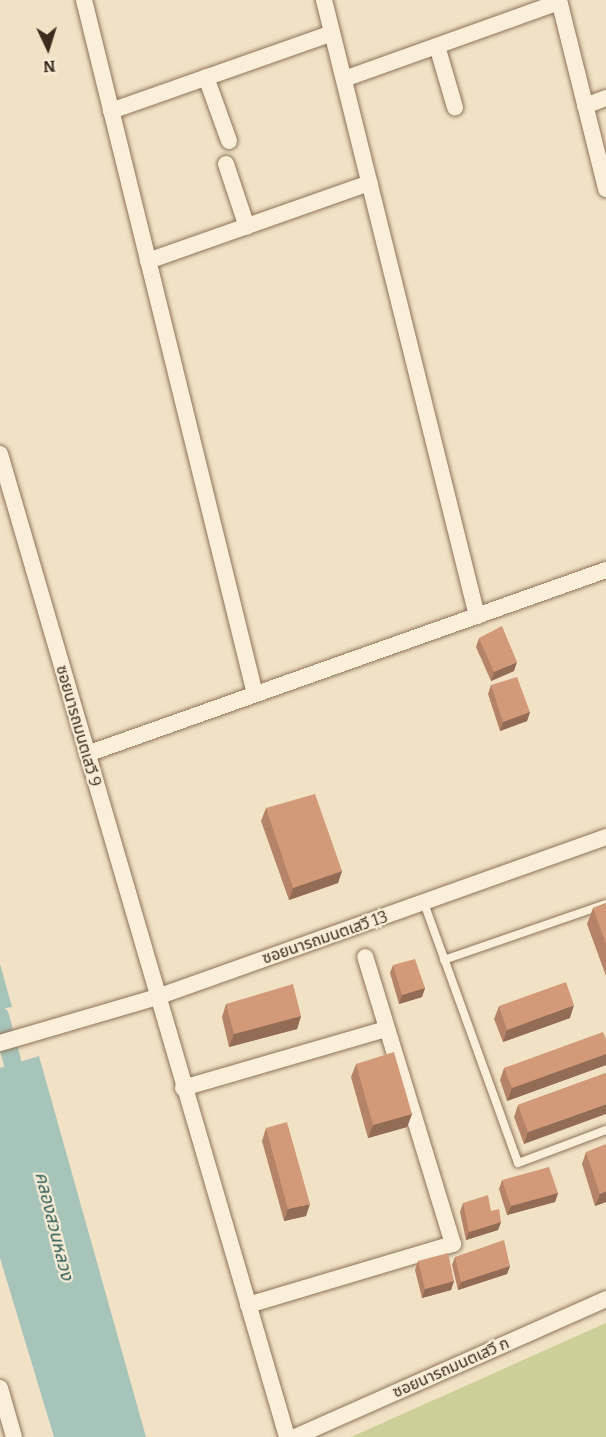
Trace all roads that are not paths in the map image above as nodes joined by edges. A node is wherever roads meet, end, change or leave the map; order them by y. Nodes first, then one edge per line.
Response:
1 (84, 0) edge
2 (324, 0) edge
3 (559, 1) edge
4 (332, 33) junction
5 (437, 46) junction
6 (206, 77) junction
7 (344, 79) junction
8 (606, 98) edge
9 (585, 106) junction
10 (456, 107) dead end
11 (111, 111) junction
12 (229, 141) dead end
13 (226, 164) dead end
14 (370, 183) junction
15 (606, 189) edge
16 (247, 227) junction
17 (148, 261) junction
18 (0, 454) edge
19 (606, 570) edge
20 (477, 616) junction
21 (255, 694) junction
22 (87, 754) junction
23 (606, 837) edge
24 (424, 903) junction
25 (606, 904) edge
26 (365, 957) dead end
27 (444, 960) junction
28 (157, 997) junction
29 (386, 1029) junction
30 (0, 1043) edge
31 (183, 1088) junction
32 (606, 1130) edge
33 (606, 1299) edge
34 (248, 1305) junction
35 (0, 1388) edge
36 (14, 1437) edge
37 (287, 1437) edge
38 (295, 1437) edge

1 - 11 street
2 - 4 street
3 - 5 street
3 - 9 street
4 - 6 street
4 - 7 street
5 - 7 street
5 - 10 street
6 - 11 street
6 - 12 street
7 - 14 street
8 - 9 street
9 - 15 street
11 - 17 street
13 - 16 street
14 - 16 street
14 - 20 street
16 - 17 street
17 - 21 street
18 - 22 street, ซอยนารถมนตเสวี 9
19 - 20 street
20 - 21 street
21 - 22 street
22 - 28 street, ซอยนารถมนตเสวี 9
23 - 24 street, ซอยนารถมนตเสวี 13
24 - 27 lane
24 - 28 street, ซอยนารถมนตเสวี 13
25 - 27 lane
26 - 29 street
27 - 32 lane
28 - 30 street, ซอยนารถมนตเสวี 13
28 - 31 street, ซอยนารถมนตเสวี 9
29 - 31 street
29 - 34 street
31 - 34 street, ซอยนารถมนตเสวี 9
33 - 38 street, ซอยนารถมนตเสวี ก
34 - 37 street, ซอยนารถมนตเสวี 9
35 - 36 street

